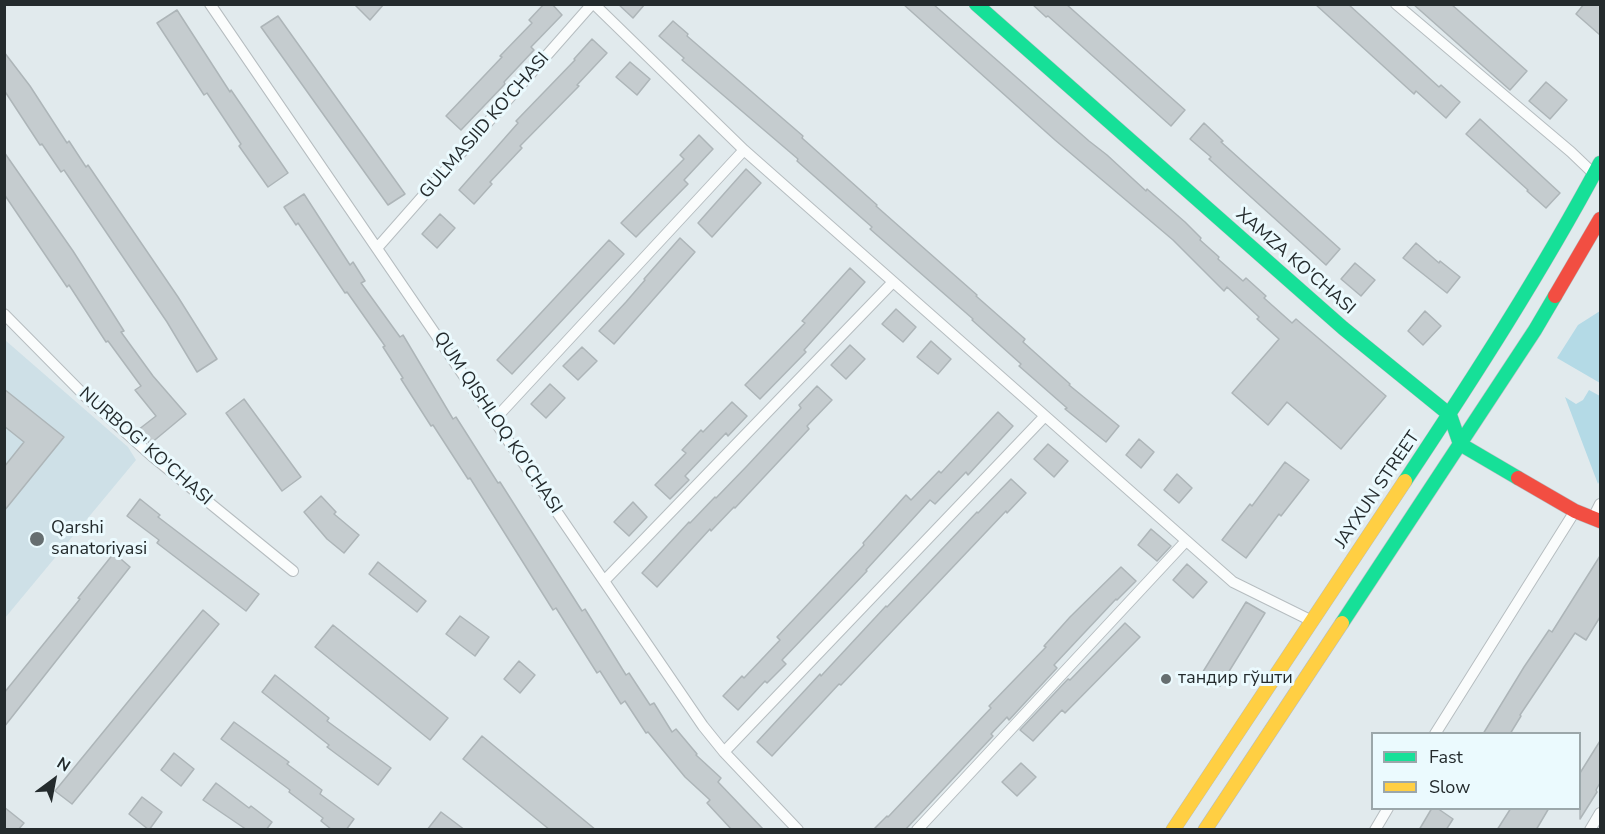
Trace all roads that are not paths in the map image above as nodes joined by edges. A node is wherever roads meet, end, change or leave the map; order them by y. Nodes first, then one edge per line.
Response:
1 (210, 4) edge
2 (593, 4) edge
3 (976, 4) edge
4 (1396, 4) edge
5 (744, 150) junction
6 (1598, 169) edge
7 (1600, 219) edge
8 (378, 248) junction
9 (892, 282) junction
10 (4, 314) edge
11 (1450, 415) junction
12 (1044, 417) junction
13 (495, 419) junction
14 (1460, 444) junction
15 (1600, 504) edge
16 (1575, 511) junction
17 (1597, 519) edge
18 (1185, 541) junction
19 (293, 572) dead end
20 (605, 580) junction
21 (1312, 621) junction
22 (1436, 732) edge
23 (724, 752) junction
24 (1387, 810) edge
25 (1600, 813) edge
26 (798, 830) edge
27 (917, 830) edge
28 (1173, 830) edge
29 (1205, 830) edge
30 (1375, 830) edge
31 (1590, 830) edge

1 - 8 street, QUM QISHLOQ KO'CHASI
2 - 5 street
2 - 8 street, GULMASJID KO'CHASI
3 - 11 main road, XAMZA KO'CHASI
4 - 6 street
5 - 9 street
5 - 13 street
6 - 11 main road, JAYXUN STREET
7 - 14 main road
8 - 13 street, QUM QISHLOQ KO'CHASI
9 - 12 street
9 - 20 street
10 - 19 street, NURBOG' KO'CHASI
11 - 14 main road
11 - 21 main road, JAYXUN STREET
12 - 18 street
12 - 23 street
13 - 20 street, QUM QISHLOQ KO'CHASI
14 - 16 main road
14 - 29 main road
15 - 17 street
16 - 17 main road
16 - 22 street
18 - 21 street
18 - 27 street
20 - 23 street, QUM QISHLOQ KO'CHASI
21 - 28 main road, JAYXUN STREET
23 - 26 street, QUM QISHLOQ KO'CHASI
24 - 30 street
25 - 31 street

